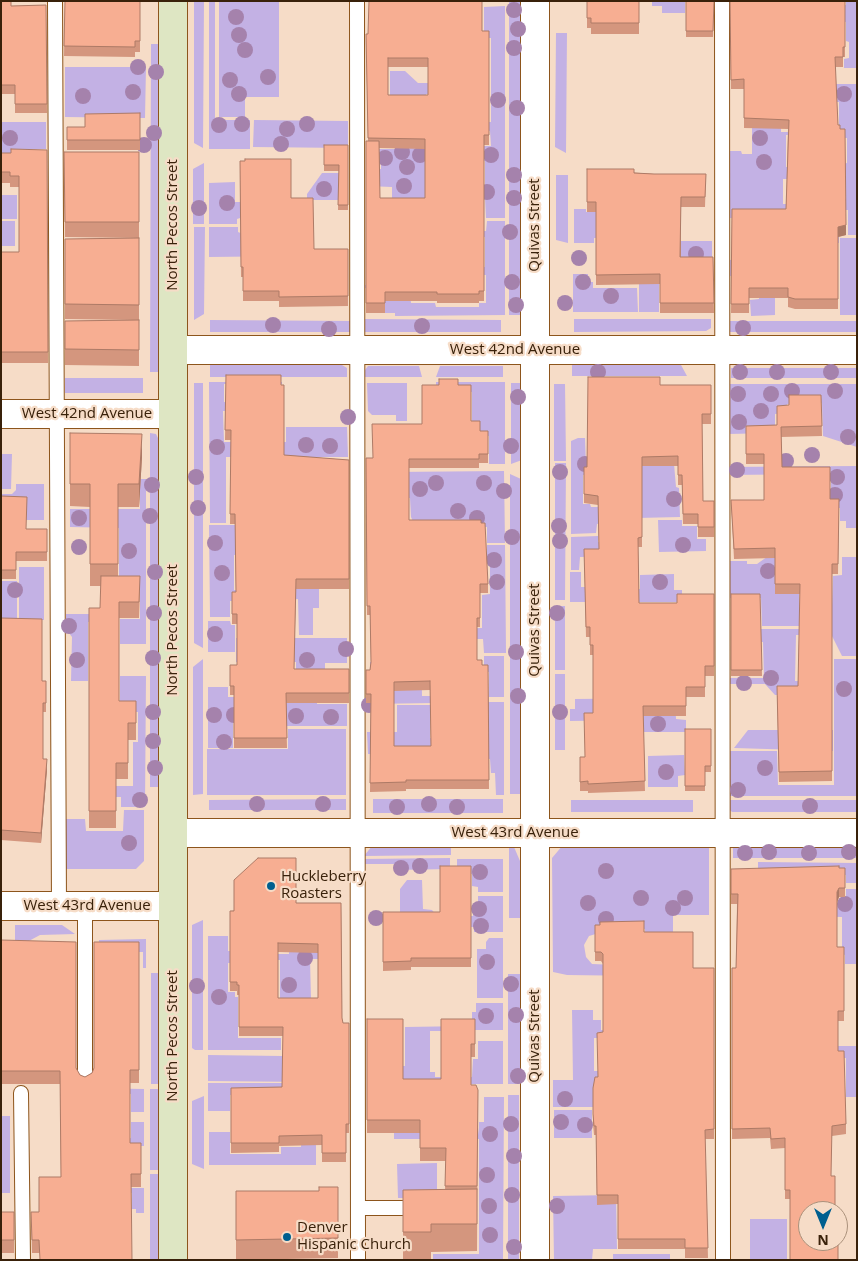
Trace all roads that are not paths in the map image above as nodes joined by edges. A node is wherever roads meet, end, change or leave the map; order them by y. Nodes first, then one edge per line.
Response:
1 (55, 1) edge
2 (173, 1) edge
3 (357, 1) edge
4 (535, 1) edge
5 (722, 1) edge
6 (55, 159) junction
7 (74, 159) edge
8 (55, 246) junction
9 (74, 246) edge
10 (55, 328) junction
11 (75, 328) edge
12 (173, 350) junction
13 (357, 350) junction
14 (535, 350) junction
15 (722, 350) junction
16 (857, 350) edge
17 (1, 414) edge
18 (55, 414) junction
19 (173, 414) junction
20 (173, 833) junction
21 (357, 833) junction
22 (535, 833) junction
23 (722, 833) junction
24 (857, 833) edge
25 (1, 906) edge
26 (72, 906) junction
27 (173, 906) junction
28 (85, 1082) edge
29 (21, 1093) dead end
30 (358, 1208) junction
31 (437, 1208) edge
32 (23, 1260) edge
33 (173, 1260) edge
34 (358, 1260) edge
35 (535, 1260) edge
36 (723, 1260) edge

1 - 6 lane
2 - 12 main road, North Pecos Street
3 - 13 lane
4 - 14 street, Quivas Street
5 - 15 lane
6 - 7 lane
6 - 8 lane
8 - 9 lane
8 - 10 lane
10 - 11 lane
10 - 18 lane
12 - 13 street, West 42nd Avenue
12 - 19 main road, North Pecos Street
13 - 14 street, West 42nd Avenue
13 - 21 lane
14 - 15 street, West 42nd Avenue
14 - 22 street, Quivas Street
15 - 16 street, West 42nd Avenue
15 - 23 lane
17 - 18 street, West 42nd Avenue
18 - 19 street, West 42nd Avenue
18 - 26 lane
19 - 20 main road, North Pecos Street
20 - 21 street, West 43rd Avenue
20 - 27 main road, North Pecos Street
21 - 22 street, West 43rd Avenue
21 - 30 lane
22 - 23 street, West 43rd Avenue
22 - 35 street, Quivas Street
23 - 24 street, West 43rd Avenue
23 - 36 lane
25 - 26 street, West 43rd Avenue
26 - 27 street, West 43rd Avenue
26 - 28 lane
27 - 33 main road, North Pecos Street
29 - 32 lane
30 - 31 lane
30 - 34 lane

